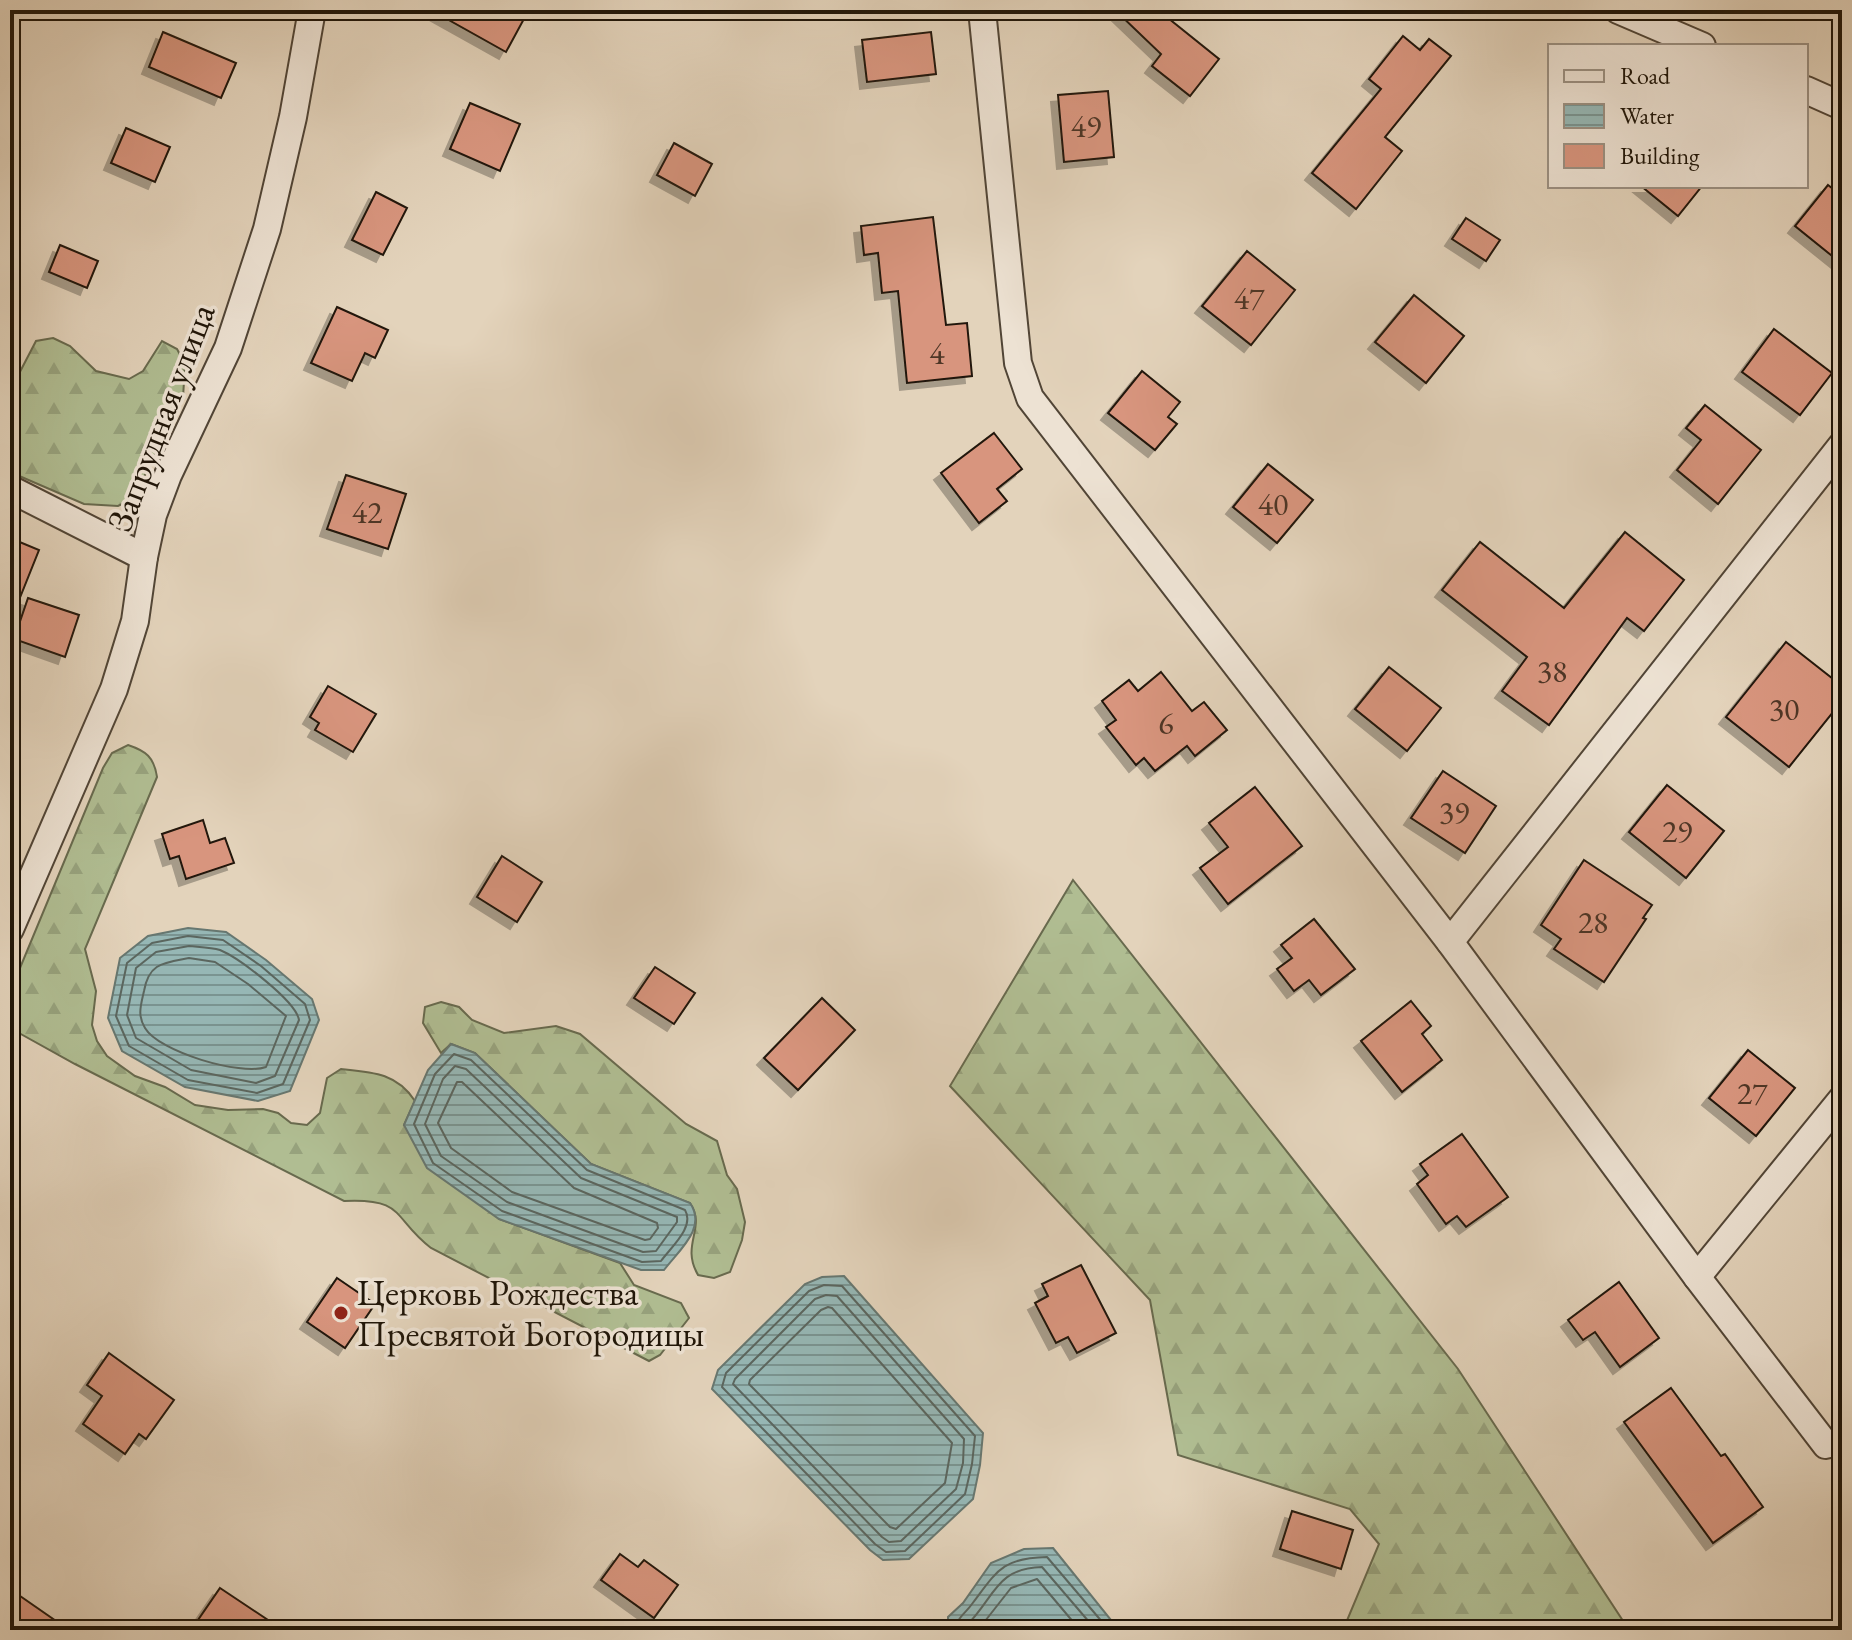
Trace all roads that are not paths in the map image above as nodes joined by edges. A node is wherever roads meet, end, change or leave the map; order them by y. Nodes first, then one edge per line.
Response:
1 (312, 10) edge
2 (982, 10) edge
3 (1618, 10) edge
4 (1697, 44) edge
5 (1808, 91) edge
6 (1842, 106) edge
7 (1842, 445) edge
8 (10, 489) edge
9 (144, 557) junction
10 (10, 929) edge
11 (1450, 942) junction
12 (1842, 1099) edge
13 (1697, 1277) junction
14 (1826, 1445) dead end

1 - 9 street, Запрудная улица
2 - 11 street
3 - 4 street
5 - 6 street
7 - 11 street
8 - 9 street
9 - 10 street, Запрудная улица
11 - 13 street
12 - 13 street
13 - 14 street

